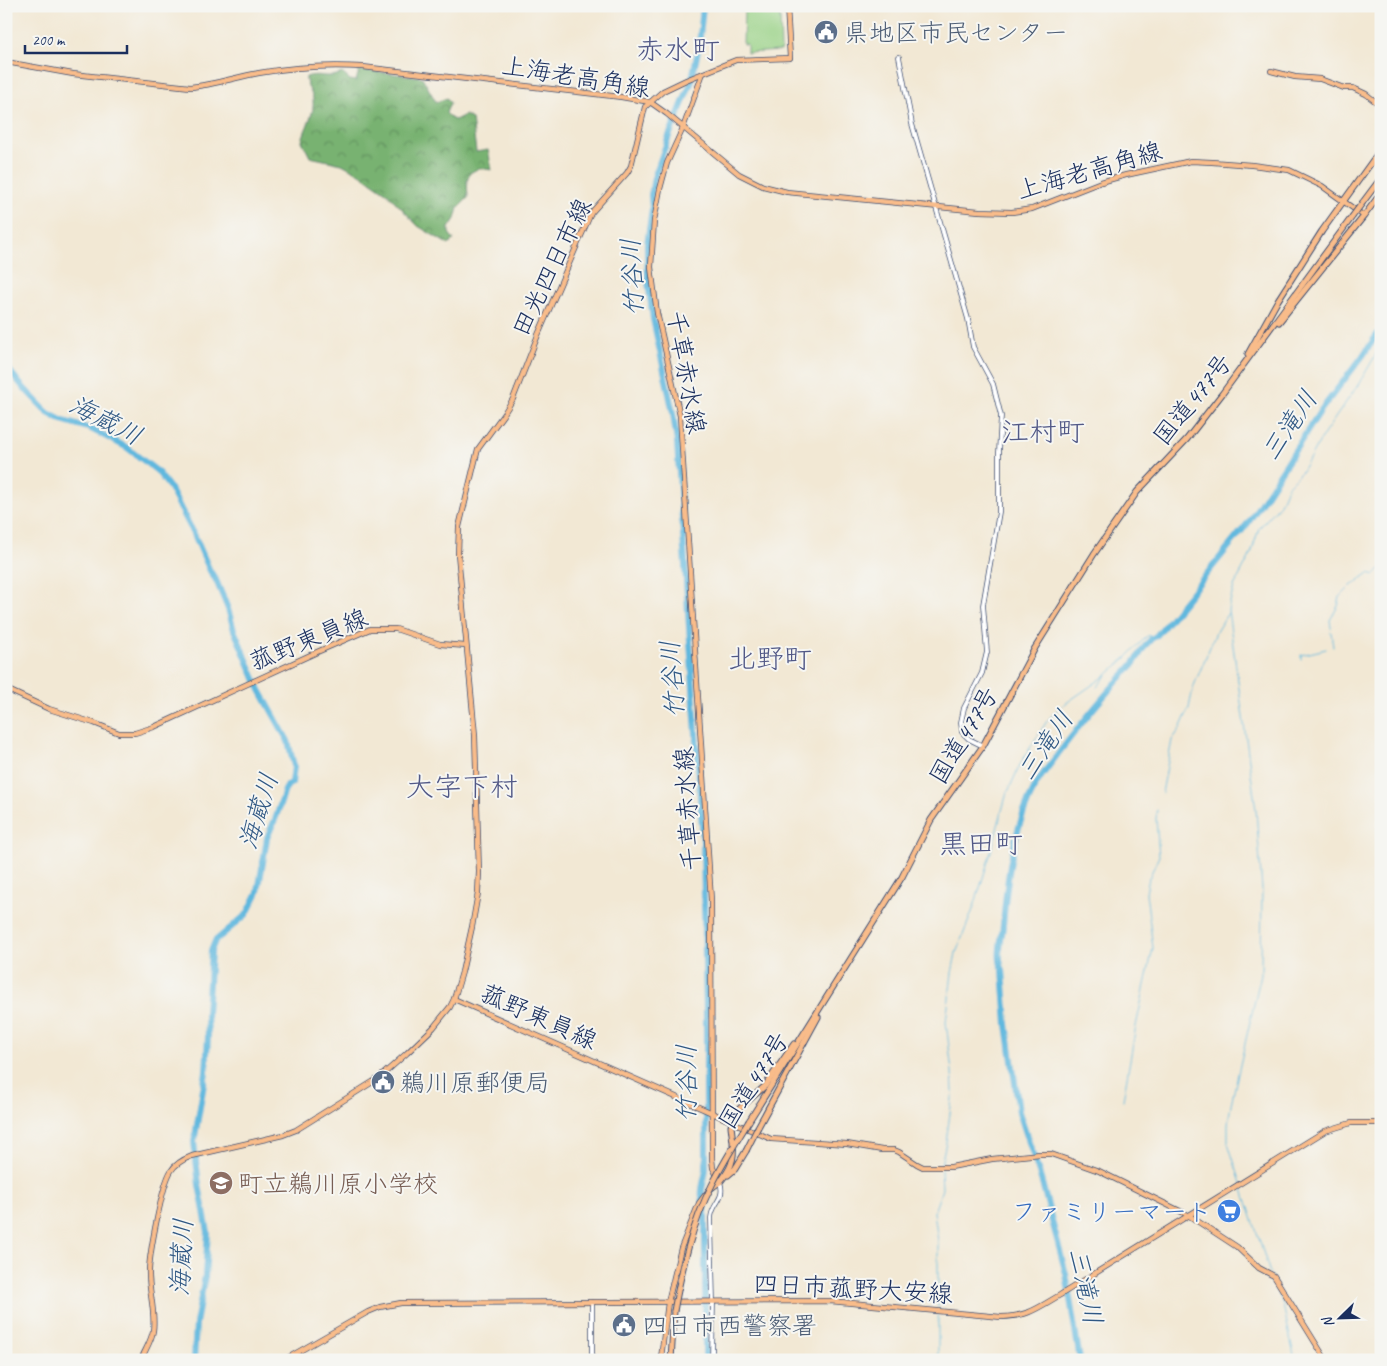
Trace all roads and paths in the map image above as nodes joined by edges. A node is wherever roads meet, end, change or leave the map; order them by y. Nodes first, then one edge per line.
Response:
1 (787, 6) edge
2 (898, 57) dead end
3 (6, 62) edge
4 (1271, 71) dead end
5 (701, 74) junction
6 (650, 102) junction
7 (1381, 106) edge
8 (682, 126) junction
9 (1381, 149) edge
10 (1381, 178) edge
11 (1381, 192) edge
12 (1343, 200) junction
13 (935, 207) junction
14 (1364, 216) junction
15 (1239, 372) junction
16 (1222, 394) junction
17 (466, 646) junction
18 (6, 688) edge
19 (983, 746) junction
20 (454, 999) junction
21 (826, 999) junction
22 (710, 1112) junction
23 (1381, 1123) edge
24 (720, 1182) junction
25 (1188, 1215) junction
26 (592, 1302) junction
27 (668, 1302) junction
28 (711, 1302) junction
29 (661, 1358) edge
30 (140, 1360) edge
31 (284, 1360) edge
32 (592, 1360) edge
33 (671, 1360) edge
34 (712, 1360) edge
35 (1326, 1360) edge

1 - 5 main road
2 - 13 street
3 - 6 main road, 上海老高角線
4 - 7 main road
5 - 6 main road
5 - 8 main road, 千草赤水線
6 - 8 main road, 上海老高角線
6 - 17 main road, 田光四日市線
8 - 13 main road, 上海老高角線
8 - 22 main road, 千草赤水線
9 - 12 highway
10 - 15 highway, 国道477号, bridge
11 - 14 highway
12 - 13 main road, 上海老高角線
12 - 14 main road, 上海老高角線
12 - 16 highway
13 - 19 street
14 - 15 highway
15 - 16 highway, 国道477号
16 - 19 highway, 国道477号
17 - 18 main road, 菰野東員線
17 - 20 main road, 菰野東員線
19 - 21 highway, 国道477号
20 - 22 main road, 菰野東員線
20 - 30 main road
21 - 24 highway, bridge
21 - 24 highway, bridge
21 - 33 highway, 国道477号, bridge
22 - 24 main road, 千草赤水線
22 - 25 main road, 菰野東員線
23 - 25 main road, 四日市菰野大安線
24 - 27 main road
24 - 28 street
25 - 28 main road, 四日市菰野大安線
25 - 35 main road, 菰野東員線
26 - 27 main road, 四日市菰野大安線
26 - 31 main road, 四日市菰野大安線
26 - 32 street
27 - 28 main road, 四日市菰野大安線
27 - 29 main road
28 - 34 street

